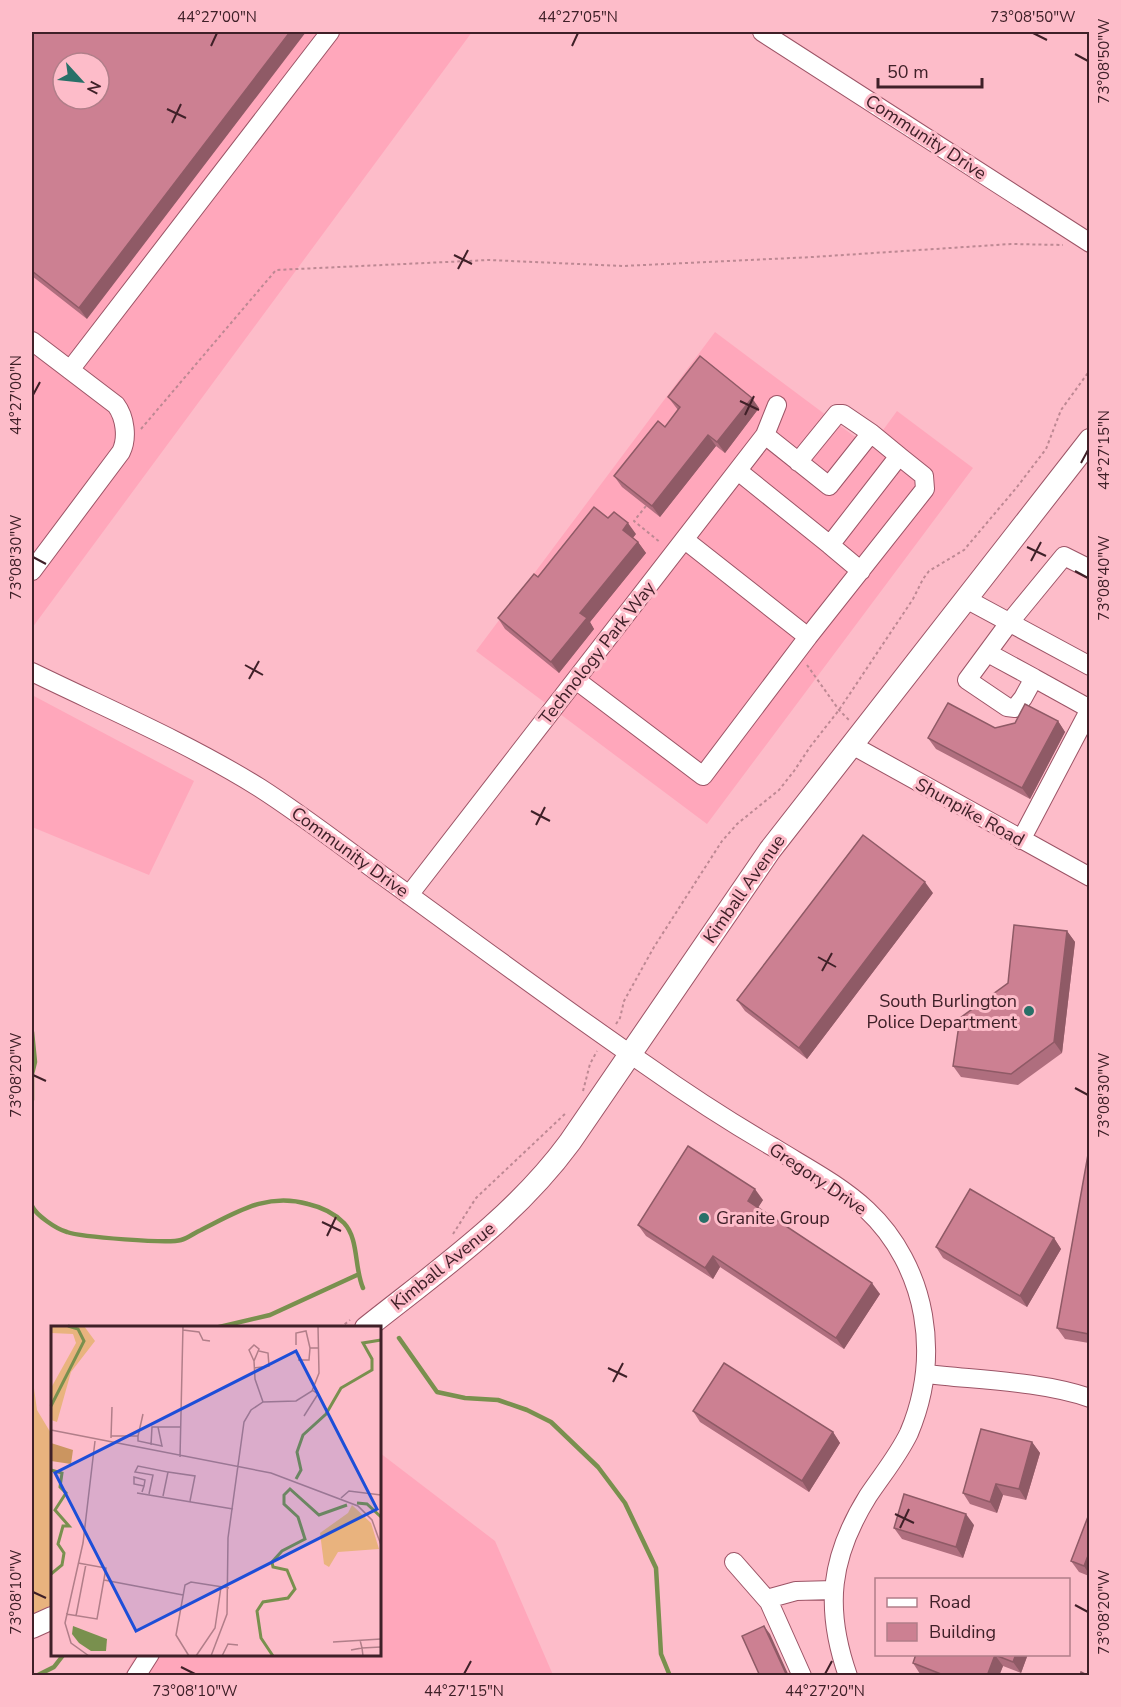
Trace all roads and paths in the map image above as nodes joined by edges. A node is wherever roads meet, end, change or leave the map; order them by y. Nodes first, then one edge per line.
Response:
1 (330, 32) edge
2 (762, 32) edge
3 (1089, 243) edge
4 (1067, 245) dead end
5 (32, 341) edge
6 (70, 370) junction
7 (1089, 370) edge
8 (777, 405) dead end
9 (871, 434) junction
10 (765, 435) junction
11 (1089, 440) edge
12 (121, 452) junction
13 (899, 456) junction
14 (798, 462) junction
15 (738, 471) junction
16 (646, 506) edge
17 (685, 540) junction
18 (830, 545) junction
19 (665, 546) dead end
20 (1089, 569) edge
21 (32, 571) edge
22 (861, 571) junction
23 (966, 599) junction
24 (1009, 623) junction
25 (808, 637) junction
26 (988, 653) junction
27 (802, 658) dead end
28 (1089, 666) edge
29 (32, 672) edge
30 (1034, 678) junction
31 (576, 680) junction
32 (839, 710) junction
33 (852, 735) junction
34 (1021, 840) junction
35 (1089, 877) edge
36 (409, 895) junction
37 (607, 1037) junction
38 (640, 1061) junction
39 (582, 1092) dead end
40 (569, 1111) dead end
41 (452, 1236) dead end
42 (368, 1319) edge
43 (346, 1326) edge
44 (926, 1374) junction
45 (1089, 1398) edge
46 (734, 1562) dead end
47 (834, 1590) junction
48 (767, 1599) junction
49 (51, 1618) edge
50 (32, 1627) edge
51 (149, 1656) edge
52 (136, 1676) edge
53 (802, 1676) edge
54 (848, 1676) edge

1 - 6 street
2 - 3 street, Community Drive
4 - 12 path
5 - 6 street
6 - 12 street
7 - 32 path
8 - 10 street, Technology Park Way
9 - 13 street
9 - 14 street
9 - 14 street
10 - 14 street
10 - 15 street, Technology Park Way
11 - 23 main road, Kimball Avenue
12 - 21 street
13 - 18 street
13 - 22 street
15 - 17 street, Technology Park Way
15 - 18 street
16 - 19 path
17 - 25 street
17 - 31 street, Technology Park Way
18 - 22 street
20 - 24 street
22 - 25 street
23 - 24 street
23 - 33 main road, Kimball Avenue
24 - 26 street
24 - 28 street
25 - 31 street
26 - 30 street
26 - 30 street
27 - 32 path
29 - 36 street, Community Drive
30 - 34 street
31 - 36 street, Technology Park Way
32 - 33 path
32 - 37 path
33 - 34 street, Shunpike Road
33 - 38 main road, Kimball Avenue
34 - 35 street, Shunpike Road
36 - 37 street, Community Drive
37 - 38 street, Community Drive
37 - 39 path
38 - 42 main road, Kimball Avenue
38 - 44 street, Gregory Drive
40 - 41 path
42 - 43 path
44 - 45 street
44 - 47 street, Gregory Drive
46 - 48 street
47 - 48 street
47 - 54 street, Gregory Drive
48 - 53 street
49 - 50 main road
51 - 52 street

